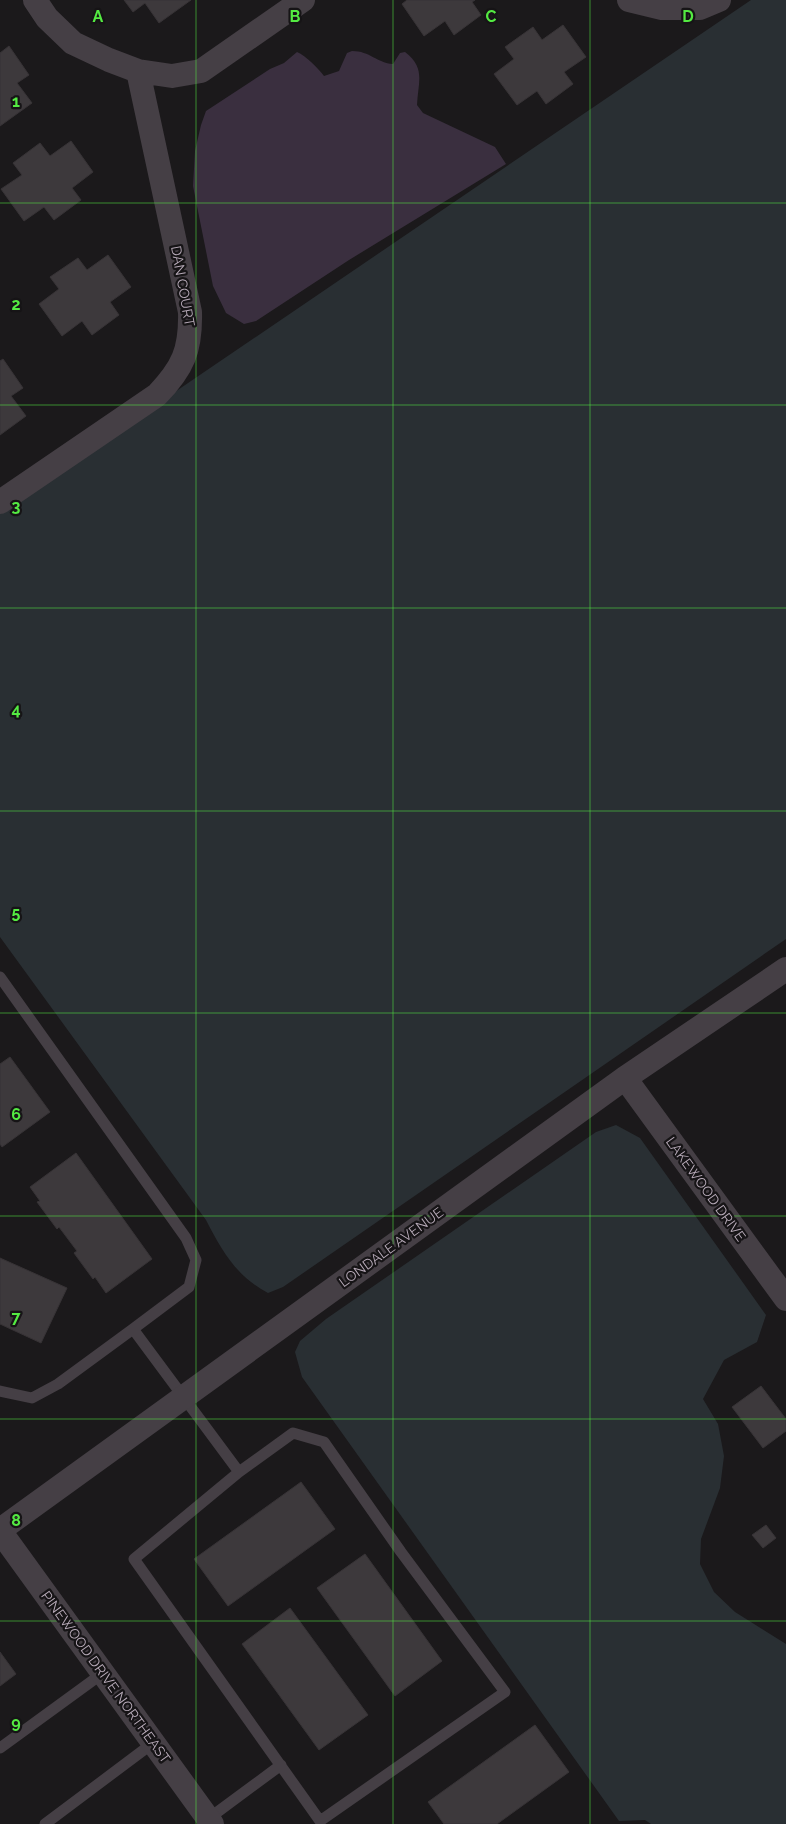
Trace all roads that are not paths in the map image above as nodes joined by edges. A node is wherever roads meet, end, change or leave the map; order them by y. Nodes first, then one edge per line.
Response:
1 (35, 0) edge
2 (304, 0) edge
3 (629, 0) edge
4 (719, 0) edge
5 (138, 71) junction
6 (0, 502) edge
7 (786, 968) edge
8 (0, 978) edge
9 (625, 1078) junction
10 (786, 1299) edge
11 (133, 1330) junction
12 (0, 1391) edge
13 (184, 1397) junction
14 (239, 1472) junction
15 (0, 1530) edge
16 (102, 1673) junction
17 (153, 1743) junction
18 (0, 1748) edge
19 (281, 1765) junction
20 (210, 1821) edge
21 (45, 1824) edge

1 - 5 street
2 - 5 street
3 - 4 street
5 - 6 street, DAN COURT
7 - 9 street, LONDALE AVENUE
8 - 11 lane
9 - 10 street, LAKEWOOD DRIVE
9 - 13 street, LONDALE AVENUE
11 - 12 lane
11 - 13 lane
13 - 14 lane
13 - 15 street, LONDALE AVENUE
14 - 19 lane
14 - 19 lane
15 - 16 street, PINEWOOD DRIVE NORTHEAST
16 - 17 street, PINEWOOD DRIVE NORTHEAST
16 - 18 lane
17 - 20 street, PINEWOOD DRIVE NORTHEAST
17 - 21 lane
19 - 20 lane

